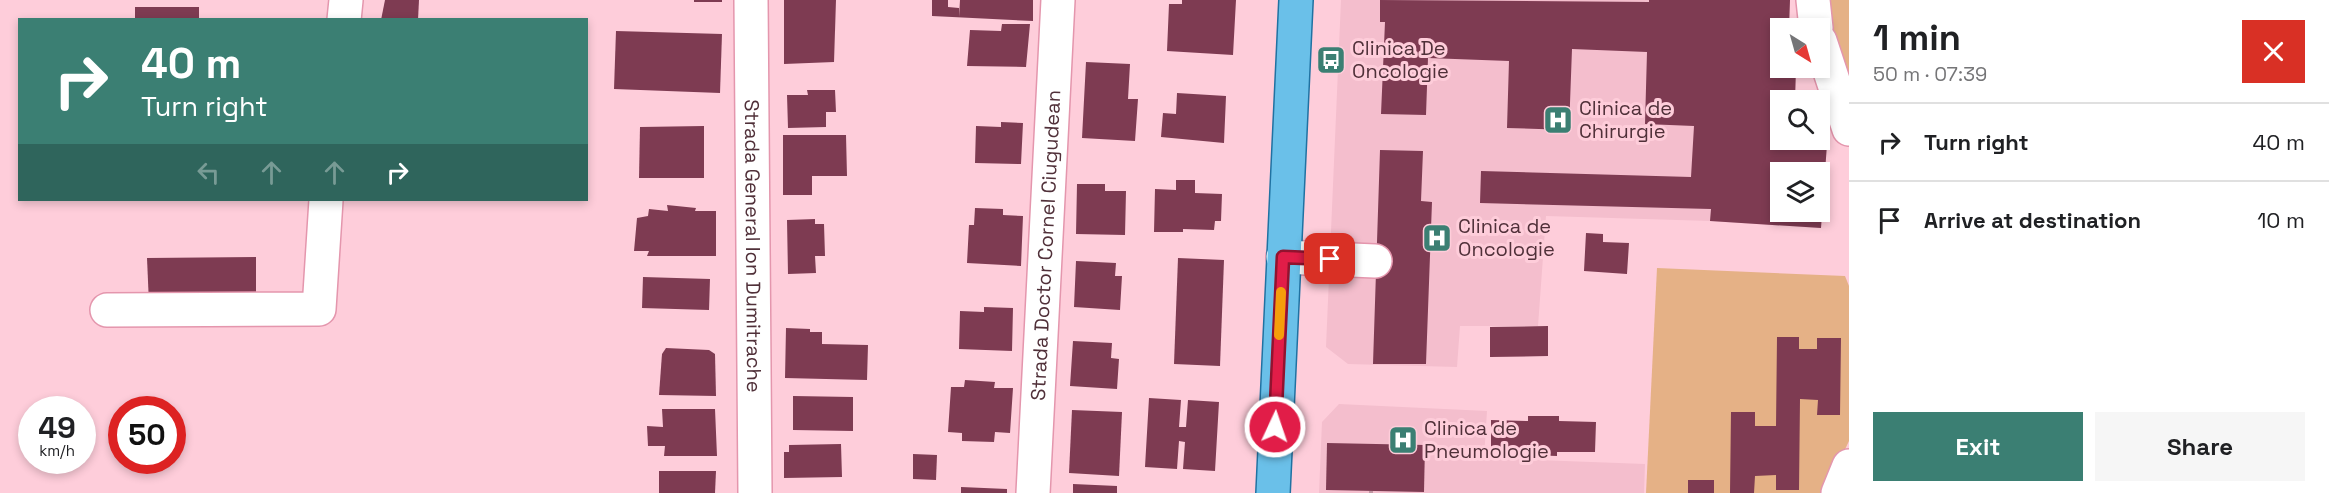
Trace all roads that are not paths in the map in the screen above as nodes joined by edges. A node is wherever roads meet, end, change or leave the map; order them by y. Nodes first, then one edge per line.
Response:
1 (346, 0) edge
2 (751, 0) edge
3 (1058, 0) edge
4 (1296, 0) edge
5 (1813, 0) edge
6 (344, 18) edge
7 (1815, 18) edge
8 (1830, 71) edge
9 (1849, 129) edge
10 (326, 201) edge
11 (1283, 257) junction
12 (1375, 261) dead end
13 (107, 310) dead end
14 (1849, 466) edge
15 (755, 493) edge
16 (1033, 493) edge
17 (1273, 493) edge
18 (1838, 493) edge

1 - 6 street
2 - 15 street, Strada General Ion Dumitrache
3 - 16 street, Strada Doctor Cornel Ciugudean
4 - 11 main road
5 - 7 street
8 - 9 street
10 - 13 street
11 - 12 street
11 - 17 main road
14 - 18 street

